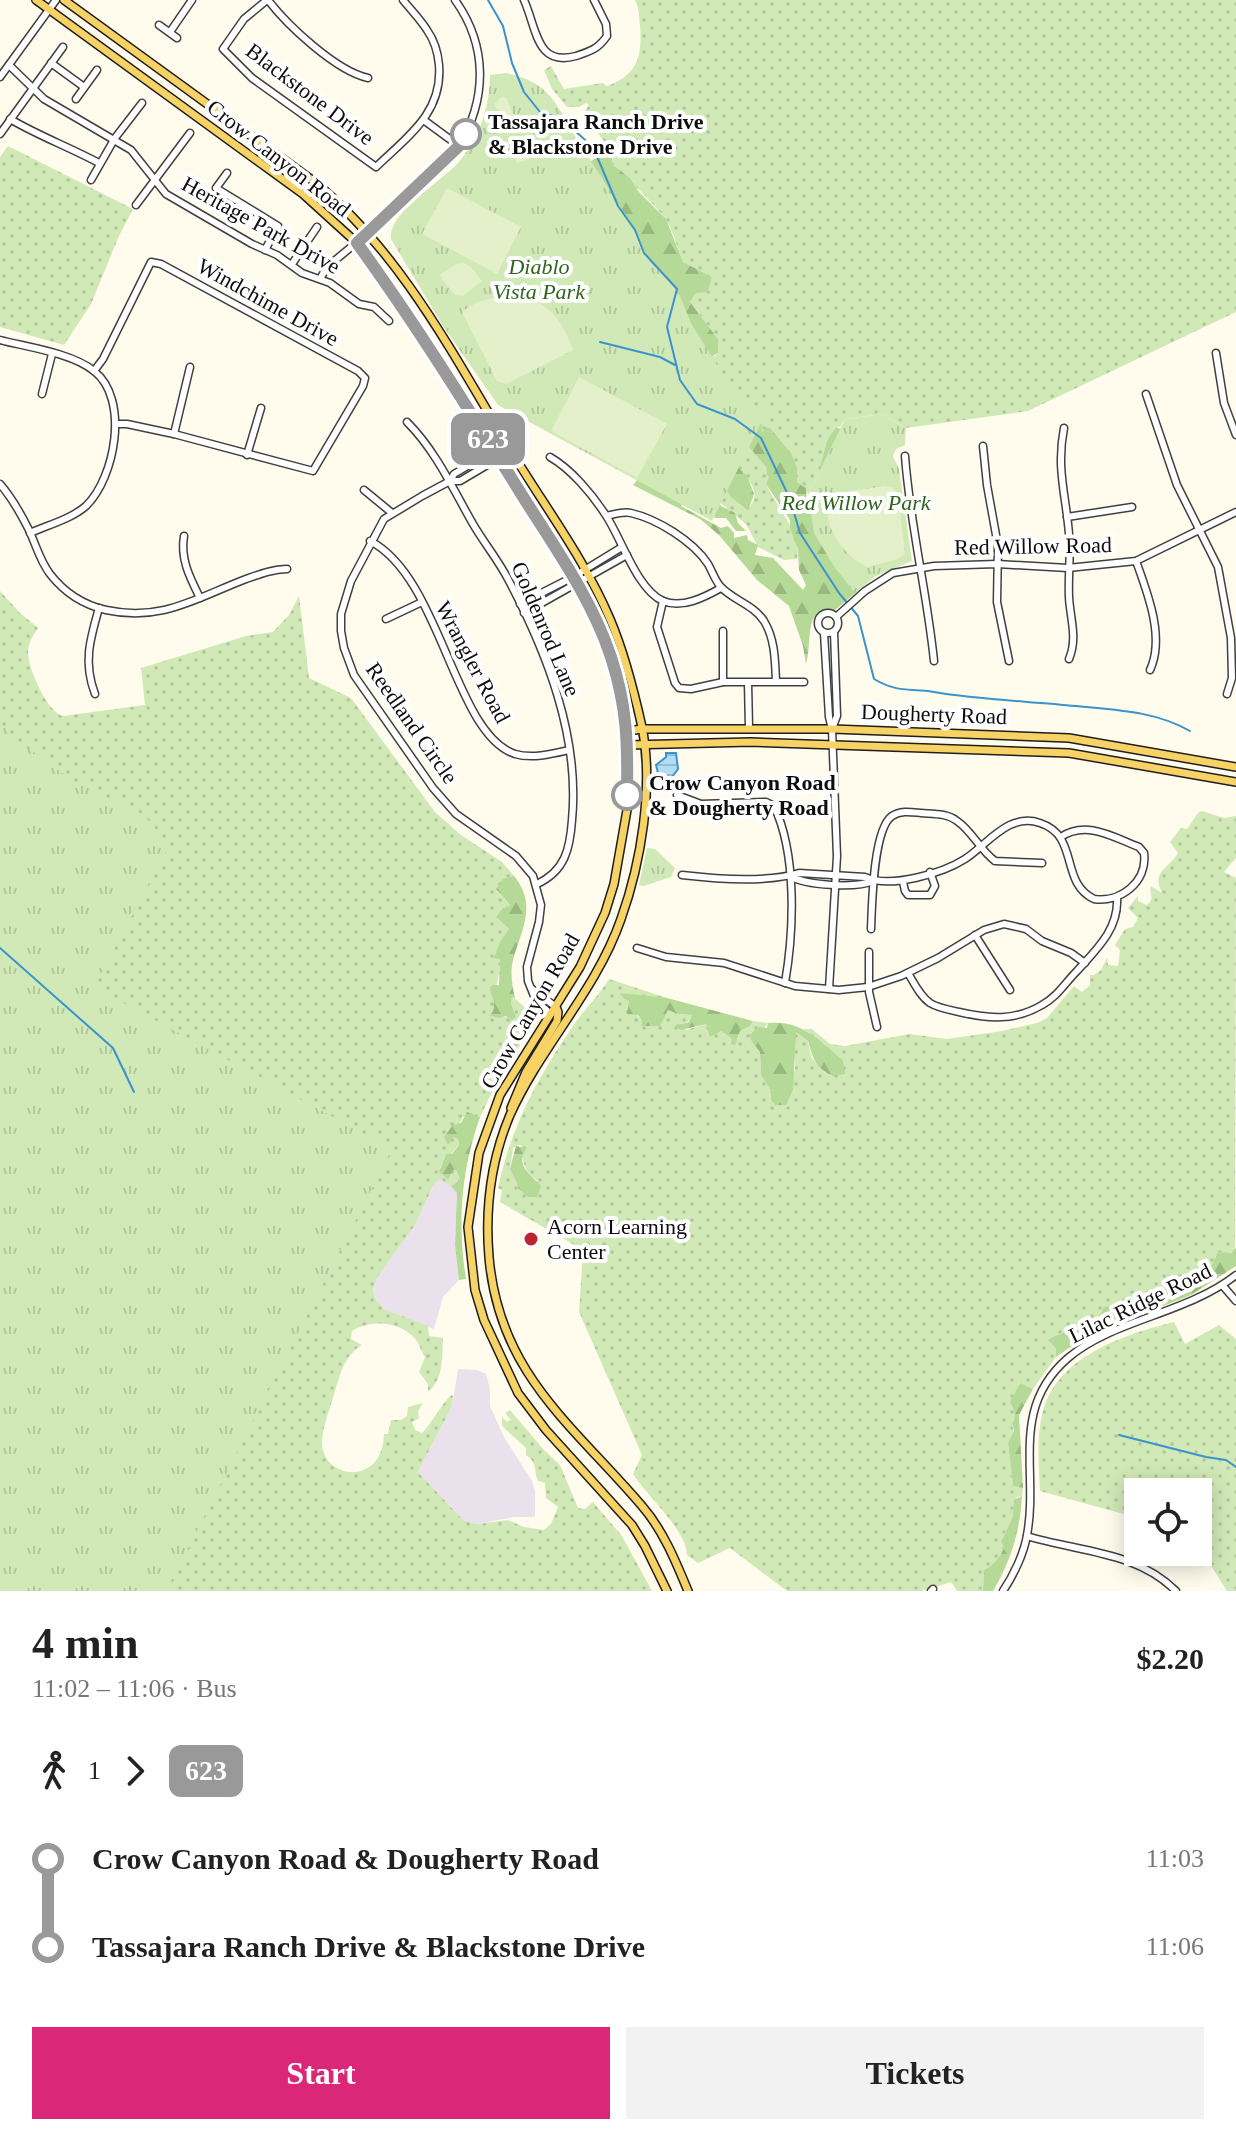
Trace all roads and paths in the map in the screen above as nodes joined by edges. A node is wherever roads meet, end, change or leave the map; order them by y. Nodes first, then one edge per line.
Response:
1 (36, 0) edge
2 (56, 0) edge
3 (64, 0) edge
4 (192, 0) edge
5 (267, 0) edge
6 (403, 0) edge
7 (455, 0) edge
8 (524, 0) edge
9 (594, 0) edge
10 (49, 9) junction
11 (159, 25) dead end
12 (170, 32) junction
13 (177, 38) dead end
14 (63, 47) dead end
15 (51, 63) junction
16 (9, 65) junction
17 (97, 70) dead end
18 (0, 77) edge
19 (368, 78) dead end
20 (84, 87) junction
21 (32, 88) junction
22 (76, 99) dead end
23 (142, 103) dead end
24 (10, 119) junction
25 (425, 121) junction
26 (190, 133) dead end
27 (0, 134) edge
28 (115, 138) junction
29 (459, 146) junction
30 (99, 163) junction
31 (227, 173) dead end
32 (91, 180) dead end
33 (156, 181) junction
34 (136, 205) dead end
35 (317, 227) dead end
36 (368, 233) junction
37 (357, 243) junction
38 (265, 250) junction
39 (292, 264) junction
40 (320, 279) junction
41 (389, 321) dead end
42 (0, 340) edge
43 (1216, 353) dead end
44 (52, 354) junction
45 (190, 367) dead end
46 (94, 371) junction
47 (42, 394) dead end
48 (1146, 394) dead end
49 (261, 408) dead end
50 (407, 422) dead end
51 (116, 424) junction
52 (1064, 428) dead end
53 (174, 434) junction
54 (1236, 435) edge
55 (983, 446) dead end
56 (494, 450) junction
57 (247, 455) junction
58 (905, 456) dead end
59 (550, 457) dead end
60 (499, 458) junction
61 (450, 481) junction
62 (0, 484) edge
63 (364, 490) dead end
64 (1132, 507) dead end
65 (1236, 512) edge
66 (392, 513) junction
67 (607, 516) junction
68 (1067, 517) junction
69 (1200, 529) junction
70 (30, 533) junction
71 (184, 536) dead end
72 (370, 541) junction
73 (622, 547) junction
74 (627, 555) junction
75 (1136, 561) junction
76 (997, 564) junction
77 (1068, 568) junction
78 (287, 569) dead end
79 (921, 569) junction
80 (587, 574) junction
81 (576, 581) junction
82 (721, 588) junction
83 (200, 598) junction
84 (663, 601) junction
85 (422, 602) junction
86 (520, 604) junction
87 (99, 608) junction
88 (524, 613) junction
89 (839, 615) junction
90 (386, 619) dead end
91 (723, 631) dead end
92 (834, 632) junction
93 (824, 633) junction
94 (1069, 659) dead end
95 (934, 661) dead end
96 (1009, 661) dead end
97 (1150, 670) dead end
98 (776, 681) junction
99 (723, 682) junction
100 (804, 682) dead end
101 (748, 683) junction
102 (95, 694) dead end
103 (1227, 694) dead end
104 (749, 728) junction
105 (642, 729) junction
106 (832, 729) junction
107 (628, 731) junction
108 (643, 744) junction
109 (628, 745) junction
110 (833, 745) junction
111 (569, 750) junction
112 (1236, 767) edge
113 (1236, 782) edge
114 (677, 795) dead end
115 (1061, 837) junction
116 (981, 847) junction
117 (1042, 863) dead end
118 (930, 872) junction
119 (682, 875) dead end
120 (836, 875) junction
121 (789, 876) junction
122 (873, 881) junction
123 (903, 882) junction
124 (537, 884) junction
125 (836, 884) junction
126 (1117, 898) junction
127 (871, 929) dead end
128 (975, 935) junction
129 (637, 948) dead end
130 (869, 952) dead end
131 (1085, 963) junction
132 (908, 973) junction
133 (785, 983) junction
134 (868, 987) junction
135 (829, 989) junction
136 (1010, 990) dead end
137 (553, 1011) junction
138 (877, 1027) dead end
139 (511, 1114) junction
140 (1236, 1275) edge
141 (1223, 1286) junction
142 (1236, 1301) edge
143 (1027, 1536) junction
144 (1005, 1588) edge
145 (667, 1591) edge
146 (688, 1591) edge
147 (1014, 1591) edge
148 (1176, 1591) edge

1 - 10 main road, Crow Canyon Road
2 - 10 street
3 - 36 main road, Crow Canyon Road
4 - 12 street
5 - 19 street
5 - 25 street, Blackstone Drive
6 - 25 street, Blackstone Drive
7 - 29 street
8 - 9 street
10 - 16 street
10 - 37 main road, Crow Canyon Road
11 - 12 street
12 - 13 street
14 - 15 street
15 - 20 street
15 - 21 street
16 - 18 street
16 - 21 street, Heritage Park Drive
17 - 20 street
20 - 22 street
21 - 24 street
21 - 28 street, Heritage Park Drive
23 - 28 street
24 - 27 street
24 - 30 street
25 - 29 street
26 - 33 street
28 - 30 street
28 - 33 street, Heritage Park Drive
29 - 36 street
30 - 32 street
31 - 38 street
33 - 34 street
33 - 38 street, Heritage Park Drive
35 - 39 street
36 - 37 street
36 - 80 main road, Crow Canyon Road
37 - 40 street
37 - 56 main road, Crow Canyon Road
38 - 39 street, Heritage Park Drive
39 - 40 street, Heritage Park Drive
40 - 41 street, Heritage Park Drive
42 - 44 street
43 - 54 street
44 - 46 street
44 - 47 street
45 - 53 street
46 - 51 street
46 - 57 street, Windchime Drive
48 - 69 street
49 - 57 street
50 - 61 street, Goldenrod Lane
51 - 53 street
51 - 70 street
52 - 68 street
53 - 57 street
55 - 76 street
56 - 60 main road, Crow Canyon Road
56 - 61 street, Reedland Circle
58 - 79 street
59 - 67 street
60 - 61 street, Reedland Circle
60 - 81 main road, Crow Canyon Road
61 - 66 street, Reedland Circle
61 - 86 street, Goldenrod Lane
62 - 70 street
63 - 66 street
64 - 68 street
65 - 69 street, Red Willow Road
66 - 72 street, Reedland Circle
67 - 73 street
67 - 82 street
68 - 77 street
69 - 75 street, Red Willow Road
69 - 103 street
70 - 87 street
71 - 83 street
72 - 85 street, Wrangler Road
72 - 124 street, Reedland Circle
73 - 74 street
73 - 80 street
74 - 80 street
74 - 84 street
75 - 77 street, Red Willow Road
75 - 97 street
76 - 77 street, Red Willow Road
76 - 79 street, Red Willow Road
76 - 96 street
77 - 94 street
78 - 83 street
79 - 89 street, Red Willow Road
79 - 95 street
80 - 81 street
80 - 105 main road, Crow Canyon Road
81 - 86 street
81 - 88 street
81 - 107 main road, Crow Canyon Road
82 - 84 street
82 - 98 street
83 - 87 street
84 - 99 street
85 - 90 street
85 - 111 street, Wrangler Road
86 - 88 street, Goldenrod Lane
87 - 102 street
88 - 111 street, Goldenrod Lane
89 - 92 street
89 - 93 street
91 - 99 street
92 - 93 street
92 - 106 street
93 - 106 street
98 - 100 street
98 - 101 street
99 - 101 street
101 - 104 street
104 - 105 main road, Dougherty Road
104 - 106 main road, Dougherty Road
105 - 107 main road, Dougherty Road
105 - 108 main road, Crow Canyon Road
106 - 110 street
106 - 112 main road, Dougherty Road
107 - 109 main road, Crow Canyon Road
108 - 109 main road, Dougherty Road
108 - 110 main road, Dougherty Road
108 - 139 main road, Crow Canyon Road
109 - 137 main road, Crow Canyon Road
110 - 113 main road, Dougherty Road
110 - 120 street
111 - 124 street, Goldenrod Lane
114 - 121 street
115 - 116 street
115 - 126 street
115 - 126 street
116 - 117 street
116 - 118 street
116 - 122 street
118 - 123 street
118 - 123 street
119 - 121 street
120 - 121 street
120 - 122 street
120 - 125 street
121 - 125 street
121 - 133 street
122 - 123 street
122 - 125 street
122 - 127 street
124 - 137 street
125 - 135 street
126 - 131 street
128 - 131 street
128 - 132 street
128 - 136 street
129 - 133 street
130 - 134 street
131 - 132 street
132 - 134 street
133 - 135 street
134 - 135 street
134 - 138 street
137 - 139 main road
137 - 145 main road, Crow Canyon Road
139 - 146 main road, Crow Canyon Road
140 - 141 street, Lilac Ridge Road
141 - 142 street
141 - 143 street, Lilac Ridge Road
143 - 144 street, Lilac Ridge Road
143 - 148 street
144 - 147 street

